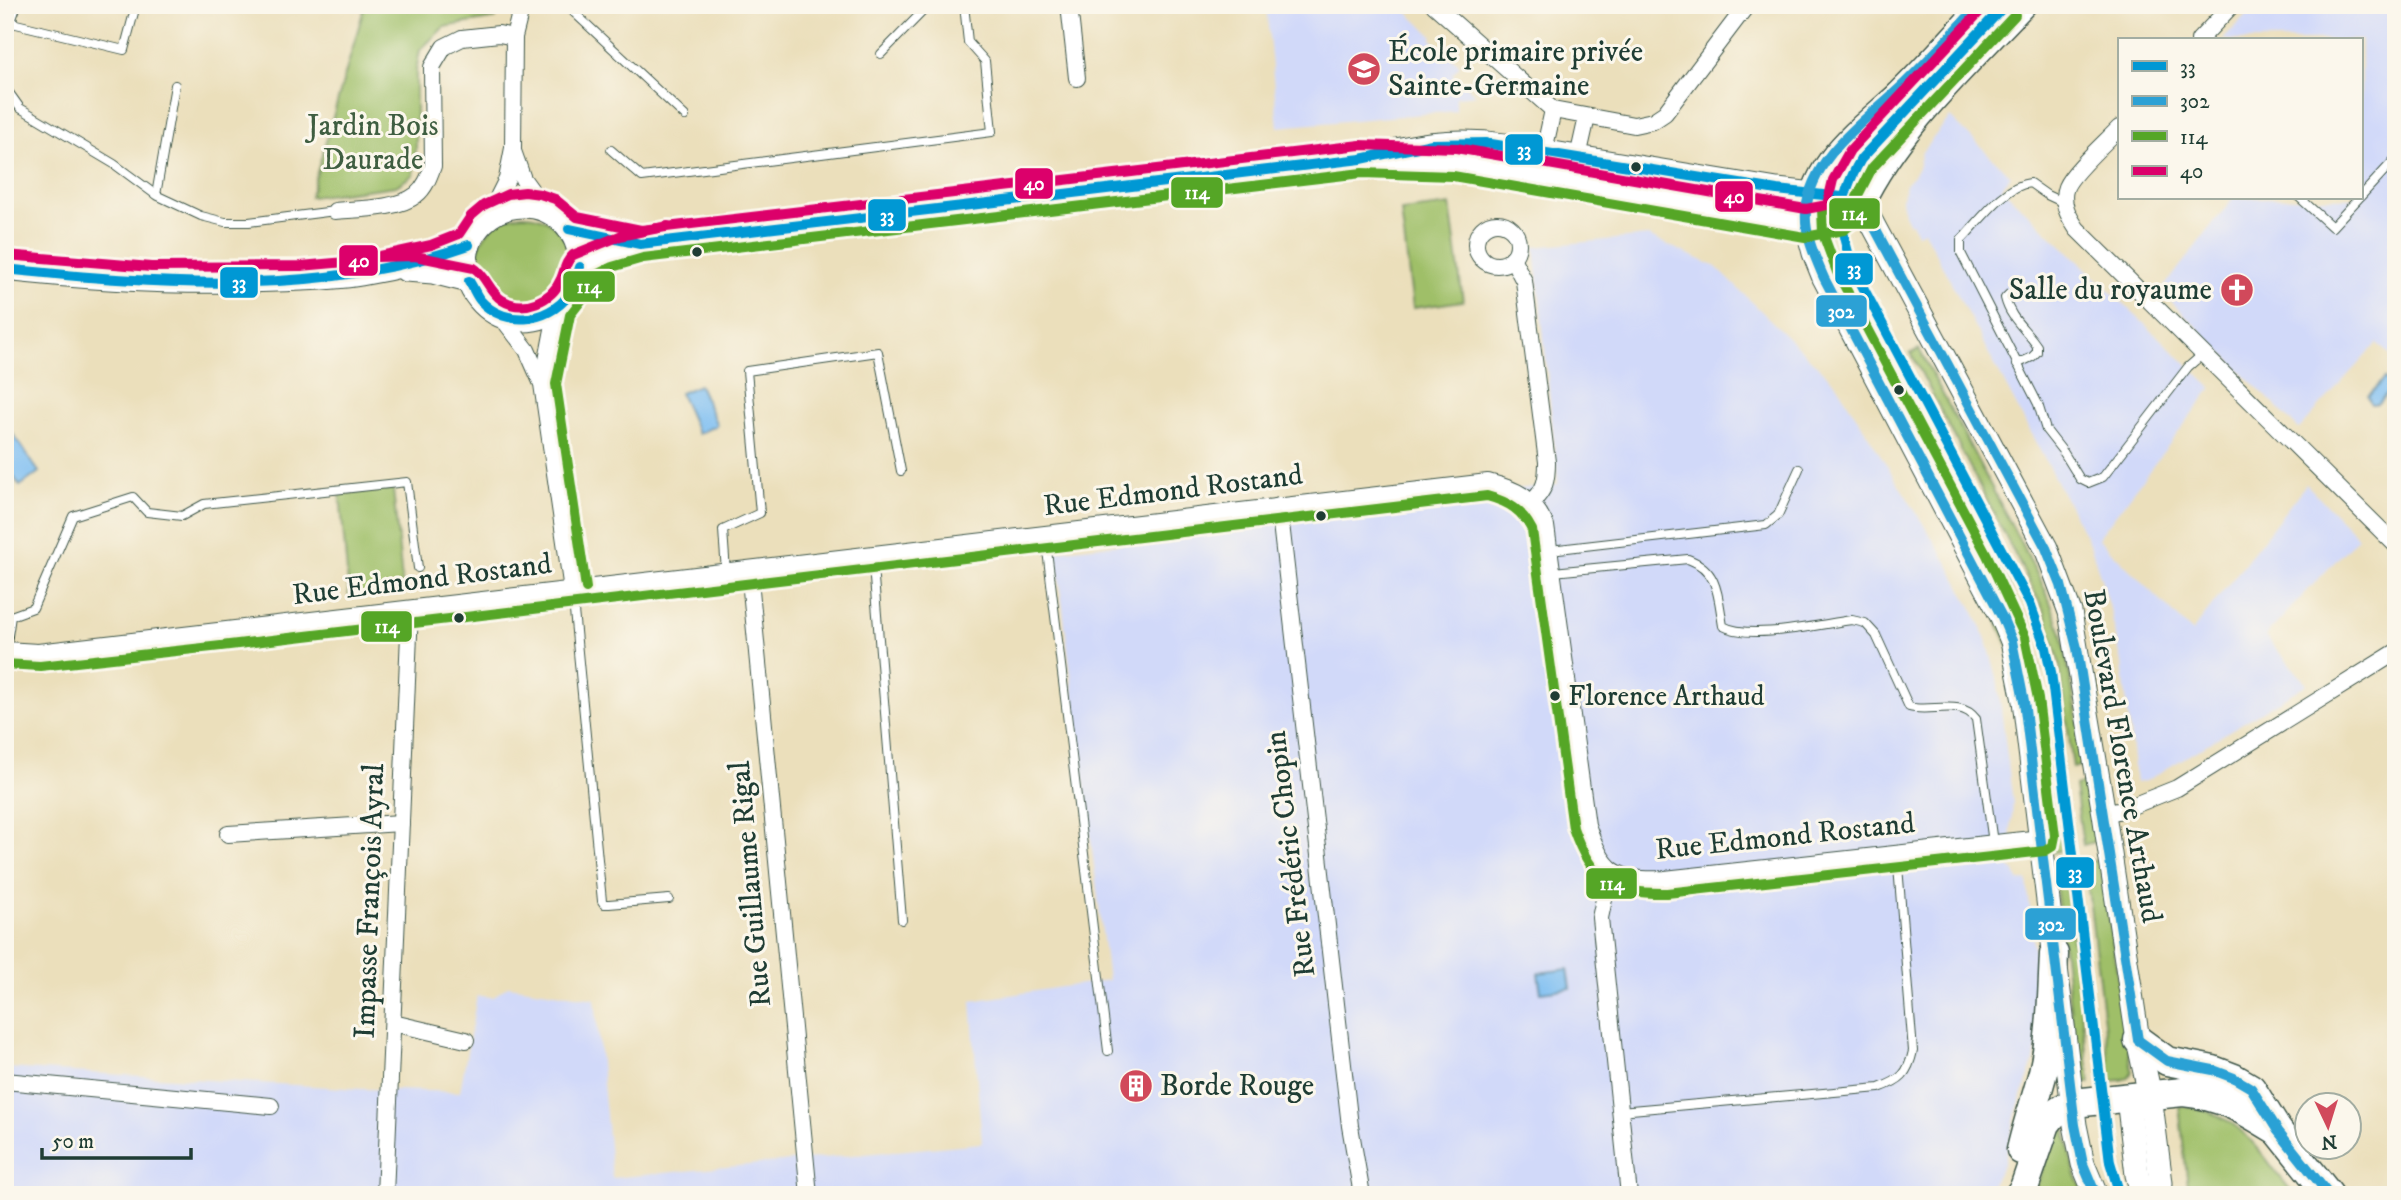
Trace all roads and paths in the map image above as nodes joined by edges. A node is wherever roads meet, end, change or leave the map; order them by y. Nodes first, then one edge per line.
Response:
1 (17, 5) edge
2 (136, 5) edge
3 (522, 5) edge
4 (566, 5) edge
5 (929, 5) edge
6 (964, 5) edge
7 (1069, 5) edge
8 (1434, 5) edge
9 (1747, 5) edge
10 (1979, 5) edge
11 (2005, 5) edge
12 (2027, 5) edge
13 (2232, 5) edge
14 (12, 23) junction
15 (514, 37) junction
16 (5, 38) edge
17 (2201, 38) edge
18 (881, 54) dead end
19 (1077, 78) dead end
20 (175, 85) dead end
21 (5, 87) edge
22 (1553, 110) junction
23 (685, 116) dead end
24 (1587, 117) junction
25 (2118, 129) edge
26 (513, 148) junction
27 (611, 150) dead end
28 (1544, 151) junction
29 (1578, 157) junction
30 (2396, 158) edge
31 (1362, 159) junction
32 (1810, 193) junction
33 (156, 195) junction
34 (2362, 195) edge
35 (2302, 200) edge
36 (2357, 200) edge
37 (2064, 203) junction
38 (1848, 206) junction
39 (335, 211) joint
40 (546, 211) junction
41 (487, 219) junction
42 (1806, 223) junction
43 (569, 229) junction
44 (640, 244) junction
45 (469, 245) junction
46 (1512, 258) dead end
47 (580, 267) junction
48 (391, 268) junction
49 (5, 269) edge
50 (469, 281) junction
51 (2008, 294) dead end
52 (557, 309) junction
53 (500, 315) junction
54 (2203, 353) junction
55 (2018, 364) junction
56 (542, 383) junction
57 (1799, 470) dead end
58 (901, 471) dead end
59 (1532, 502) junction
60 (1279, 506) junction
61 (1045, 534) junction
62 (2396, 545) edge
63 (1550, 550) junction
64 (872, 554) junction
65 (418, 568) dead end
66 (749, 569) junction
67 (726, 572) junction
68 (1553, 572) junction
69 (572, 590) junction
70 (410, 611) junction
71 (8, 615) edge
72 (6, 650) edge
73 (2396, 652) edge
74 (2104, 814) junction
75 (401, 823) junction
76 (228, 834) dead end
77 (2041, 838) junction
78 (1993, 843) junction
79 (1897, 854) junction
80 (1615, 872) junction
81 (669, 900) dead end
82 (902, 920) dead end
83 (2054, 954) junction
84 (393, 1023) junction
85 (466, 1040) dead end
86 (2138, 1040) junction
87 (1108, 1051) dead end
88 (5, 1081) edge
89 (2127, 1098) junction
90 (2073, 1103) junction
91 (271, 1106) dead end
92 (1620, 1111) junction
93 (2278, 1131) junction
94 (384, 1195) edge
95 (809, 1195) edge
96 (1363, 1195) edge
97 (1629, 1195) edge
98 (2002, 1195) edge
99 (2019, 1195) edge
100 (2096, 1195) edge
101 (2120, 1195) edge
102 (2143, 1195) edge
103 (2160, 1195) edge
104 (2329, 1195) edge

1 - 14 lane
2 - 14 lane
3 - 15 street
4 - 23 lane
5 - 18 lane
6 - 27 lane
7 - 19 street
8 - 22 street
9 - 24 street
10 - 32 street
11 - 38 lane
12 - 38 street
13 - 17 street
14 - 16 lane
15 - 26 street
15 - 39 street
20 - 33 lane
21 - 33 lane
22 - 24 street
22 - 28 street
24 - 29 street
25 - 37 street
26 - 40 street
26 - 41 street
28 - 29 main road
28 - 31 main road
29 - 32 main road
30 - 34 lane
31 - 42 main road
31 - 44 main road
32 - 38 main road
32 - 42 street
33 - 39 lane
35 - 36 lane
37 - 54 street
37 - 55 lane
38 - 42 main road
38 - 74 main road, Boulevard Florence Arthaud
38 - 89 lane, Boulevard Florence Arthaud
40 - 41 main road
40 - 43 main road
41 - 45 main road
42 - 77 main road
43 - 44 main road
43 - 47 main road
44 - 47 main road
45 - 48 main road
45 - 50 main road
46 - 59 street
47 - 52 main road
48 - 49 main road
48 - 50 main road
50 - 53 main road
51 - 55 lane
52 - 53 main road
52 - 56 street
53 - 56 street
54 - 55 lane
54 - 62 street
56 - 69 street
57 - 63 lane
58 - 67 lane
59 - 60 street, Rue Edmond Rostand
59 - 63 street, Rue Edmond Rostand
60 - 61 street, Rue Edmond Rostand
60 - 96 street, Rue Frédéric Chopin
61 - 64 street, Rue Edmond Rostand
61 - 87 lane
63 - 68 street, Rue Edmond Rostand
64 - 66 street, Rue Edmond Rostand
64 - 82 lane
65 - 71 lane
66 - 67 street, Rue Edmond Rostand
66 - 95 street, Rue Guillaume Rigal
67 - 69 street, Rue Edmond Rostand
68 - 78 lane
68 - 80 street, Rue Edmond Rostand
69 - 70 street, Rue Edmond Rostand
69 - 81 lane
70 - 72 street, Rue Edmond Rostand
70 - 75 street, Impasse François Ayral
71 - 72 lane
73 - 74 street
74 - 86 main road, Boulevard Florence Arthaud
75 - 76 street
75 - 84 street, Impasse François Ayral
77 - 78 street, Rue Edmond Rostand
77 - 83 main road
78 - 79 street, Rue Edmond Rostand
79 - 80 street, Rue Edmond Rostand
79 - 92 lane
80 - 92 street
83 - 90 main road
83 - 98 highway
84 - 85 street
84 - 94 street, Impasse François Ayral
86 - 89 main road, Boulevard Florence Arthaud
86 - 93 highway
88 - 91 street
89 - 90 highway
89 - 93 highway
89 - 101 lane, Boulevard Florence Arthaud
89 - 102 main road, Boulevard Florence Arthaud
89 - 103 main road, Boulevard Florence Arthaud
90 - 99 highway
90 - 100 main road
92 - 97 street
93 - 104 highway

